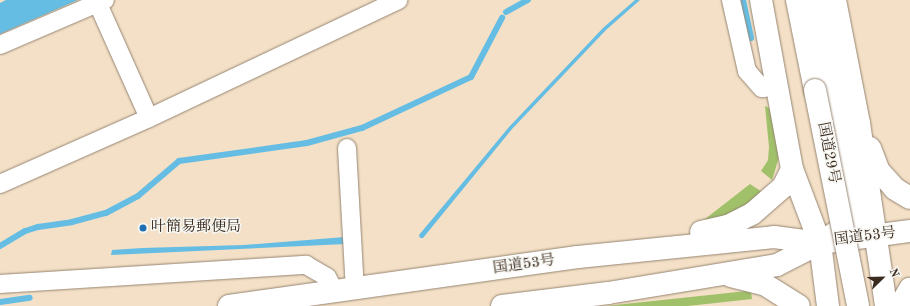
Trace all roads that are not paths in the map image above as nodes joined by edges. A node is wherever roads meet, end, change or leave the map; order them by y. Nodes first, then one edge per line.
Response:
1 (399, 0) edge
2 (731, 0) edge
3 (761, 0) edge
4 (797, 0) edge
5 (815, 0) edge
6 (835, 0) edge
7 (102, 2) edge
8 (0, 45) edge
9 (778, 86) junction
10 (149, 118) junction
11 (860, 123) junction
12 (347, 148) dead end
13 (792, 169) junction
14 (0, 184) edge
15 (910, 198) edge
16 (910, 231) edge
17 (876, 236) junction
18 (820, 243) junction
19 (578, 257) junction
20 (726, 274) junction
21 (0, 284) edge
22 (910, 289) edge
23 (345, 291) junction
24 (229, 306) edge
25 (502, 306) edge
26 (799, 306) edge
27 (828, 306) edge
28 (858, 306) edge
29 (886, 306) edge
30 (900, 306) edge

1 - 10 street
2 - 9 street
3 - 9 highway
4 - 28 highway, 国道29号, bridge
5 - 18 highway
6 - 11 highway
7 - 8 street
7 - 10 street
9 - 13 highway
10 - 14 street
11 - 15 highway
11 - 17 highway
12 - 23 street
13 - 18 highway
13 - 19 highway
16 - 17 highway, 国道53号
17 - 18 highway, 国道53号
17 - 29 highway
18 - 19 highway, 国道53号
18 - 20 highway, 国道53号
18 - 27 highway
19 - 23 highway, 国道53号
20 - 25 highway, 国道53号
20 - 26 highway
21 - 23 street
22 - 30 highway
23 - 24 highway, 国道53号

